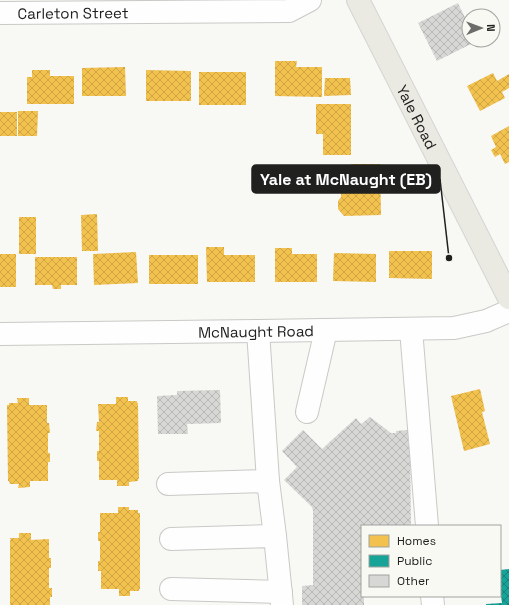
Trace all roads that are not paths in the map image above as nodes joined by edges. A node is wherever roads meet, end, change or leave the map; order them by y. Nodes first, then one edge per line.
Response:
1 (310, 0) edge
2 (358, 0) edge
3 (0, 13) edge
4 (509, 298) edge
5 (509, 311) edge
6 (411, 329) junction
7 (326, 330) junction
8 (258, 332) junction
9 (0, 334) edge
10 (307, 412) dead end
11 (268, 481) junction
12 (168, 484) dead end
13 (427, 525) edge
14 (275, 536) junction
15 (171, 539) dead end
16 (171, 589) dead end
17 (282, 598) edge

1 - 3 street, Carleton Street
2 - 4 main road, Yale Road
5 - 6 street, McNaught Road
6 - 7 street, McNaught Road
6 - 13 street
7 - 8 street, McNaught Road
7 - 10 street
8 - 9 street, McNaught Road
8 - 11 street
11 - 12 street
11 - 14 street
14 - 15 street
14 - 17 street
16 - 17 street

